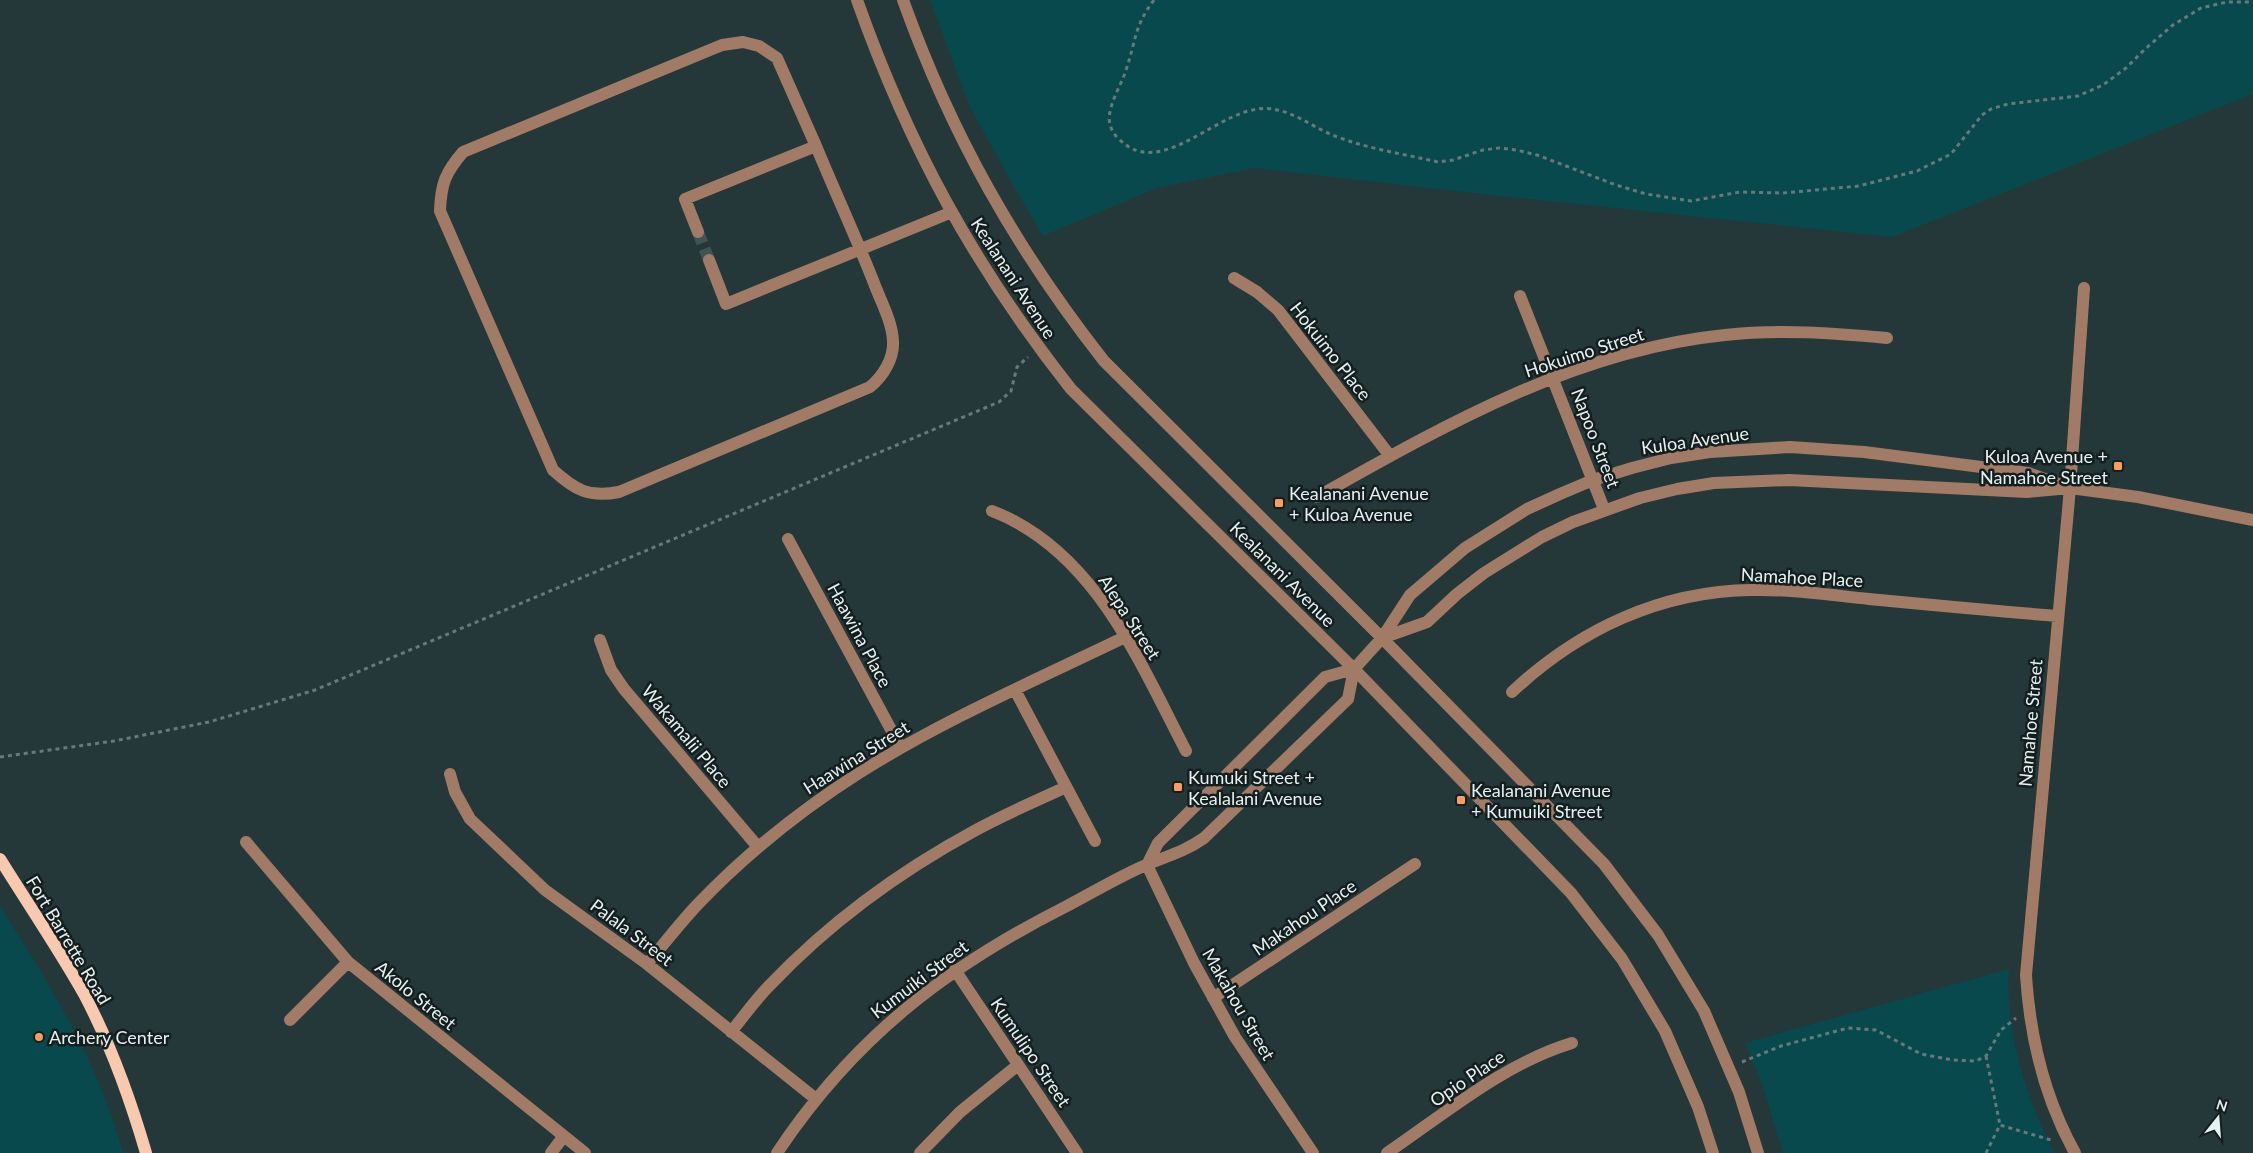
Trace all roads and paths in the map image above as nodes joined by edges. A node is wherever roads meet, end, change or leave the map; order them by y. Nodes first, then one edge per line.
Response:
1 (857, 0) edge
2 (903, 0) edge
3 (1154, 0) edge
4 (2253, 2) edge
5 (816, 146) junction
6 (952, 212) junction
7 (698, 232) tunnel mouth
8 (861, 250) junction
9 (709, 260) tunnel mouth
10 (1234, 278) dead end
11 (2084, 288) dead end
12 (1520, 296) dead end
13 (1887, 338) dead end
14 (1040, 349) junction
15 (1554, 377) junction
16 (1390, 456) junction
17 (1593, 480) junction
18 (2070, 488) junction
19 (1317, 497) dead end
20 (1604, 509) junction
21 (992, 511) dead end
22 (2253, 520) edge
23 (788, 539) dead end
24 (2057, 616) junction
25 (1125, 637) junction
26 (1382, 638) junction
27 (600, 640) dead end
28 (1354, 669) junction
29 (1015, 690) junction
30 (1512, 692) dead end
31 (901, 748) junction
32 (1186, 752) dead end
33 (0, 757) edge
34 (450, 774) dead end
35 (1066, 787) junction
36 (1095, 841) dead end
37 (246, 842) dead end
38 (758, 847) junction
39 (0, 859) edge
40 (1415, 864) dead end
41 (1147, 865) junction
42 (348, 962) junction
43 (647, 964) junction
44 (955, 970) junction
45 (1213, 998) junction
46 (2028, 1008) junction
47 (290, 1020) dead end
48 (731, 1032) junction
49 (1572, 1043) dead end
50 (1986, 1056) junction
51 (1018, 1065) junction
52 (1729, 1068) junction
53 (816, 1099) junction
54 (2000, 1125) junction
55 (2065, 1134) junction
56 (564, 1136) junction
57 (1075, 1152) edge
58 (146, 1153) edge
59 (551, 1153) edge
60 (585, 1153) edge
61 (777, 1153) edge
62 (920, 1153) edge
63 (1313, 1153) edge
64 (1387, 1153) edge
65 (1713, 1153) edge
66 (1758, 1153) edge
67 (1986, 1153) edge
68 (2075, 1153) edge

1 - 6 street, Kealanani Avenue
2 - 26 street, Kealanani Avenue
3 - 4 path
5 - 7 street
5 - 8 street
5 - 8 street
6 - 8 street
6 - 14 street, Kealanani Avenue
8 - 9 street
10 - 16 street, Hokuimo Place
11 - 18 street, Namahoe Street
12 - 15 street, Napoo Street
13 - 15 street, Hokuimo Street
14 - 28 street, Kealanani Avenue
14 - 33 path
15 - 16 street, Hokuimo Street
15 - 17 street, Napoo Street
16 - 19 street, Hokuimo Street
17 - 18 street, Kuloa Avenue
17 - 20 street, Napoo Street
17 - 26 street, Kuloa Avenue
18 - 20 street, Kuloa Avenue
18 - 22 street, Kuloa Avenue
18 - 24 street, Namahoe Street
20 - 26 street, Kuloa Avenue
21 - 25 street, Alepa Street
23 - 31 street, Haawina Place
24 - 30 street, Namahoe Place
24 - 46 street, Namahoe Street
25 - 29 street, Haawina Street
25 - 32 street, Alepa Street
26 - 28 street, Kuloa Avenue
26 - 52 street, Kealanani Avenue
27 - 38 street, Wakamalii Place
28 - 41 street
28 - 41 street, Kumuiki Street
28 - 65 street, Kealanani Avenue
29 - 31 street, Haawina Street
29 - 35 street
31 - 38 street, Haawina Street
34 - 43 street, Palala Street
35 - 36 street
35 - 48 street
37 - 42 street, Akolo Street
38 - 43 street, Haawina Street
39 - 58 main road, Fort Barrette Road
40 - 45 street, Makahou Place
41 - 44 street, Kumuiki Street
41 - 45 street, Makahou Street
42 - 47 street
42 - 56 street, Akolo Street
43 - 48 street, Palala Street
44 - 51 street, Kumulipo Street
44 - 53 street, Kumuiki Street
45 - 63 street, Makahou Street
46 - 50 path
46 - 55 street, Namahoe Street
48 - 53 street, Palala Street
49 - 64 street, Opio Place
50 - 52 path
50 - 54 path
51 - 57 street, Kumulipo Street
51 - 62 street
52 - 66 street, Kealanani Avenue
53 - 61 street, Kumuiki Street
54 - 55 path
54 - 67 path
55 - 68 street, Namahoe Street
56 - 59 street
56 - 60 street, Akolo Street

